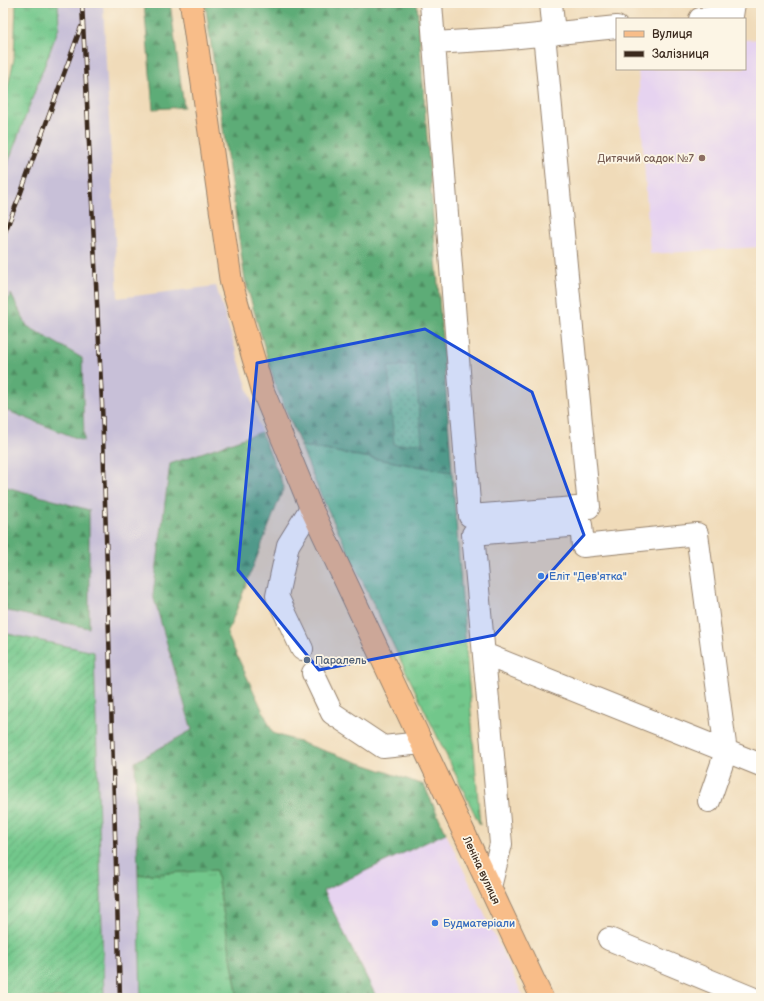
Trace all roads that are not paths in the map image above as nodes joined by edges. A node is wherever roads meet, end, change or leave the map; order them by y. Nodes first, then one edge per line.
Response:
1 (191, 3) edge
2 (431, 3) edge
3 (551, 3) edge
4 (734, 3) edge
5 (711, 18) edge
6 (616, 27) edge
7 (549, 34) junction
8 (434, 44) junction
9 (311, 508) junction
10 (302, 649) dead end
11 (484, 654) junction
12 (313, 673) dead end
13 (422, 742) junction
14 (726, 752) junction
15 (761, 765) edge
16 (709, 801) dead end
17 (490, 887) junction
18 (609, 939) dead end
19 (542, 998) edge
20 (752, 998) edge

1 - 9 main road, Леніна вулиця
2 - 8 lane
3 - 7 lane
4 - 5 lane
6 - 7 lane
7 - 8 lane
7 - 8 lane
9 - 10 lane
9 - 13 main road, Леніна вулиця
11 - 14 lane
11 - 14 lane
11 - 17 lane
12 - 13 lane
13 - 17 main road, Леніна вулиця
14 - 15 lane
14 - 16 lane
17 - 19 main road, Леніна вулиця
18 - 20 lane

